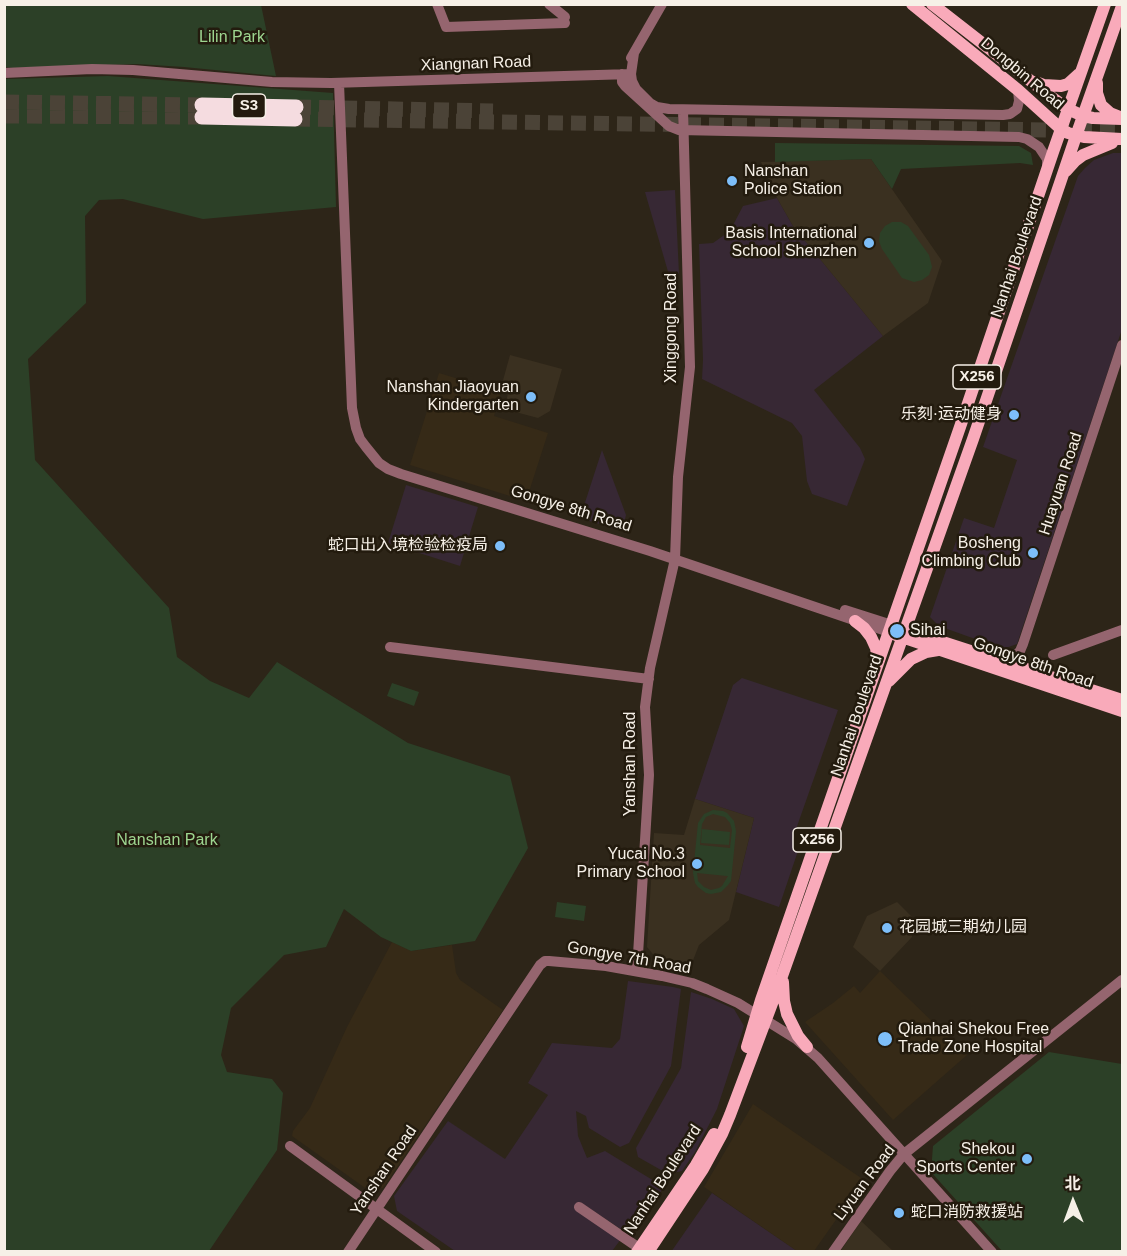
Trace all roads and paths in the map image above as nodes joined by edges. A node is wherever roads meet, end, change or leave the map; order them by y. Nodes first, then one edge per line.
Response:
1 (437, 4) edge
2 (549, 4) edge
3 (912, 4) edge
4 (932, 4) edge
5 (1105, 4) edge
6 (661, 5) edge
7 (1122, 6) edge
8 (1082, 70) junction
9 (1100, 70) junction
10 (4, 74) edge
11 (626, 74) junction
12 (1023, 75) junction
13 (338, 83) junction
14 (1018, 90) junction
15 (1068, 109) junction
16 (683, 110) junction
17 (202, 111) tunnel mouth
18 (296, 113) tunnel mouth
19 (1083, 116) junction
20 (1122, 118) edge
21 (1061, 129) junction
22 (683, 131) junction
23 (1076, 136) junction
24 (1122, 139) edge
25 (1047, 170) junction
26 (1060, 182) junction
27 (1122, 345) edge
28 (1119, 368) edge
29 (675, 556) junction
30 (855, 621) junction
31 (890, 629) junction
32 (1122, 630) edge
33 (903, 633) junction
34 (1023, 644) junction
35 (390, 646) dead end
36 (943, 651) junction
37 (1053, 656) dead end
38 (999, 660) junction
39 (878, 666) junction
40 (1032, 671) junction
41 (649, 679) junction
42 (883, 689) junction
43 (1122, 700) edge
44 (1122, 711) edge
45 (549, 961) joint
46 (785, 968) junction
47 (637, 972) junction
48 (1122, 980) edge
49 (761, 1017) junction
50 (807, 1047) junction
51 (290, 1146) dead end
52 (904, 1154) junction
53 (579, 1207) dead end
54 (377, 1209) junction
55 (641, 1250) edge
56 (348, 1251) edge
57 (436, 1251) edge
58 (833, 1251) edge
59 (992, 1251) edge

1 - 2 street
3 - 14 main road, Dongbin Road
4 - 12 main road, Dongbin Road
5 - 8 main road, Nanhai Boulevard / X256
6 - 11 street
7 - 9 main road, Nanhai Boulevard / X256
8 - 12 main road
8 - 15 main road, Nanhai Boulevard / X256
9 - 19 main road, Nanhai Boulevard / X256
9 - 20 main road
10 - 13 street, Xiangnan Road
11 - 13 street, Xiangnan Road
11 - 16 street
11 - 22 street
12 - 15 main road, Dongbin Road
13 - 29 street, Gongye 8th Road
14 - 16 street
14 - 21 main road, Dongbin Road
15 - 19 main road, Dongbin Road
15 - 21 main road, Nanhai Boulevard / X256
16 - 22 street, Xinggong Road
17 - 18 highway, S3
19 - 20 main road, Dongbin Road
19 - 23 main road, Nanhai Boulevard / X256
21 - 23 main road, Dongbin Road
21 - 25 main road, Nanhai Boulevard / X256
22 - 25 street
22 - 29 street, Xinggong Road
23 - 24 main road, Dongbin Road
23 - 26 main road, Nanhai Boulevard / X256
24 - 26 main road
25 - 31 main road, Nanhai Boulevard / X256
26 - 33 main road, Nanhai Boulevard / X256
27 - 28 street, Huayuan Road
28 - 34 street, Huayuan Road
29 - 30 street, Gongye 8th Road
29 - 31 street, Gongye 8th Road
29 - 41 street, Yanshan Road
30 - 31 street, Gongye 8th Road
30 - 39 main road
31 - 33 main road, Gongye 8th Road
31 - 39 main road, Nanhai Boulevard / X256
32 - 37 street
33 - 36 main road, Gongye 8th Road
33 - 38 main road, Gongye 8th Road
33 - 42 main road, Nanhai Boulevard / X256
34 - 38 street
34 - 40 street
35 - 41 street
36 - 42 main road
36 - 44 main road, Gongye 8th Road
38 - 40 main road, Gongye 8th Road
39 - 49 main road, Nanhai Boulevard / X256
40 - 43 main road, Gongye 8th Road
41 - 47 street, Yanshan Road
42 - 46 main road, Nanhai Boulevard / X256
45 - 47 street, Gongye 7th Road
45 - 54 street, Yanshan Road
46 - 49 main road, Nanhai Boulevard / X256
46 - 50 main road
47 - 49 street, Gongye 7th Road
48 - 52 street, Liyuan Road
49 - 50 street, Gongye 7th Road
49 - 55 main road, Nanhai Boulevard / X256
50 - 52 street, Gongye 7th Road
51 - 54 street
52 - 58 street, Liyuan Road
52 - 59 street, Gongye 7th Road
53 - 55 street
54 - 56 street, Yanshan Road
54 - 57 street

